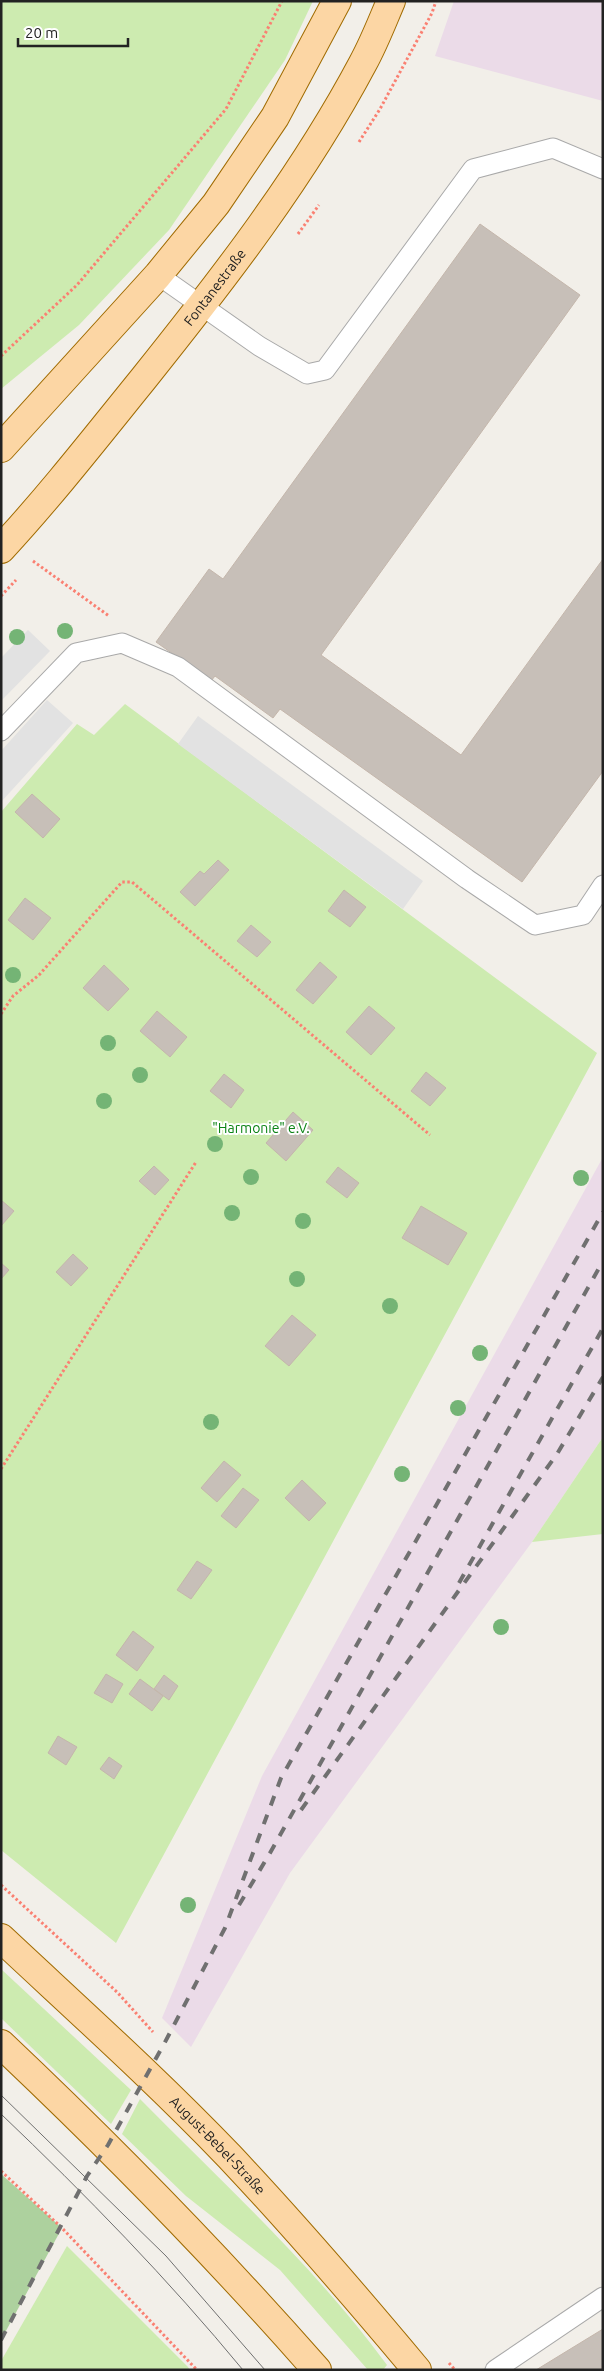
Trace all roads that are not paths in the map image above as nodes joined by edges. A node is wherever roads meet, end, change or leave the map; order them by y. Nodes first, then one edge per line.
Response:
1 (337, 1) edge
2 (392, 1) edge
3 (603, 169) edge
4 (158, 275) junction
5 (202, 306) junction
6 (1, 448) edge
7 (1, 550) edge
8 (1, 732) edge
9 (603, 885) edge
10 (1, 1938) edge
11 (1, 2044) edge
12 (603, 2297) edge
13 (317, 2370) edge
14 (417, 2370) edge
15 (495, 2370) edge

1 - 4 main road
2 - 5 main road, Fontanestraße
3 - 5 lane
4 - 5 lane
4 - 6 main road
5 - 7 main road, Fontanestraße
8 - 9 lane
10 - 14 main road, August-Bebel-Straße
11 - 13 main road
12 - 15 lane

